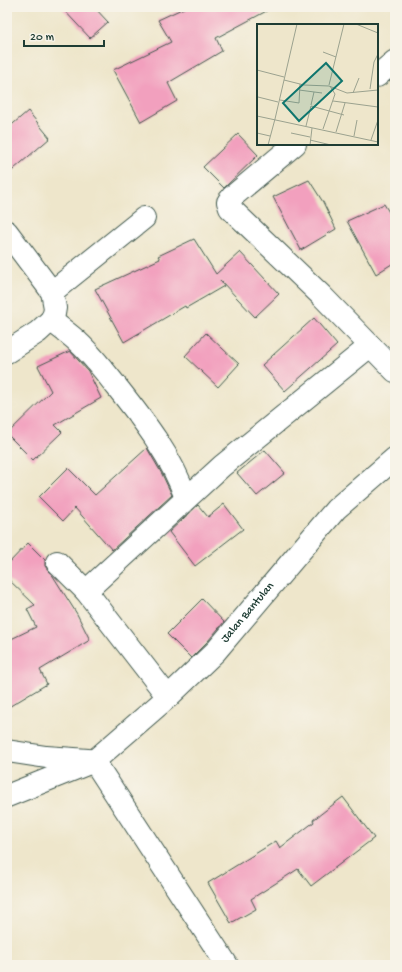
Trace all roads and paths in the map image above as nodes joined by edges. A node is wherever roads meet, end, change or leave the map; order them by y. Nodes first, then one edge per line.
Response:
1 (395, 62) edge
2 (378, 75) edge
3 (294, 145) edge
4 (144, 218) dead end
5 (7, 232) edge
6 (52, 292) junction
7 (50, 320) junction
8 (370, 346) junction
9 (7, 352) edge
10 (395, 371) edge
11 (395, 458) edge
12 (186, 498) junction
13 (57, 562) dead end
14 (86, 591) junction
15 (168, 697) junction
16 (7, 751) edge
17 (94, 761) junction
18 (7, 796) edge
19 (226, 965) edge

1 - 2 street
3 - 8 street
4 - 6 street
5 - 6 street
6 - 7 street
7 - 9 street
7 - 12 street
8 - 10 street
8 - 12 street
11 - 15 street, Jalan Bantulan
12 - 14 street
13 - 14 street
14 - 15 street
15 - 17 street, Jalan Bantulan
16 - 17 street
17 - 18 street, Jalan Bantulan
17 - 19 street

